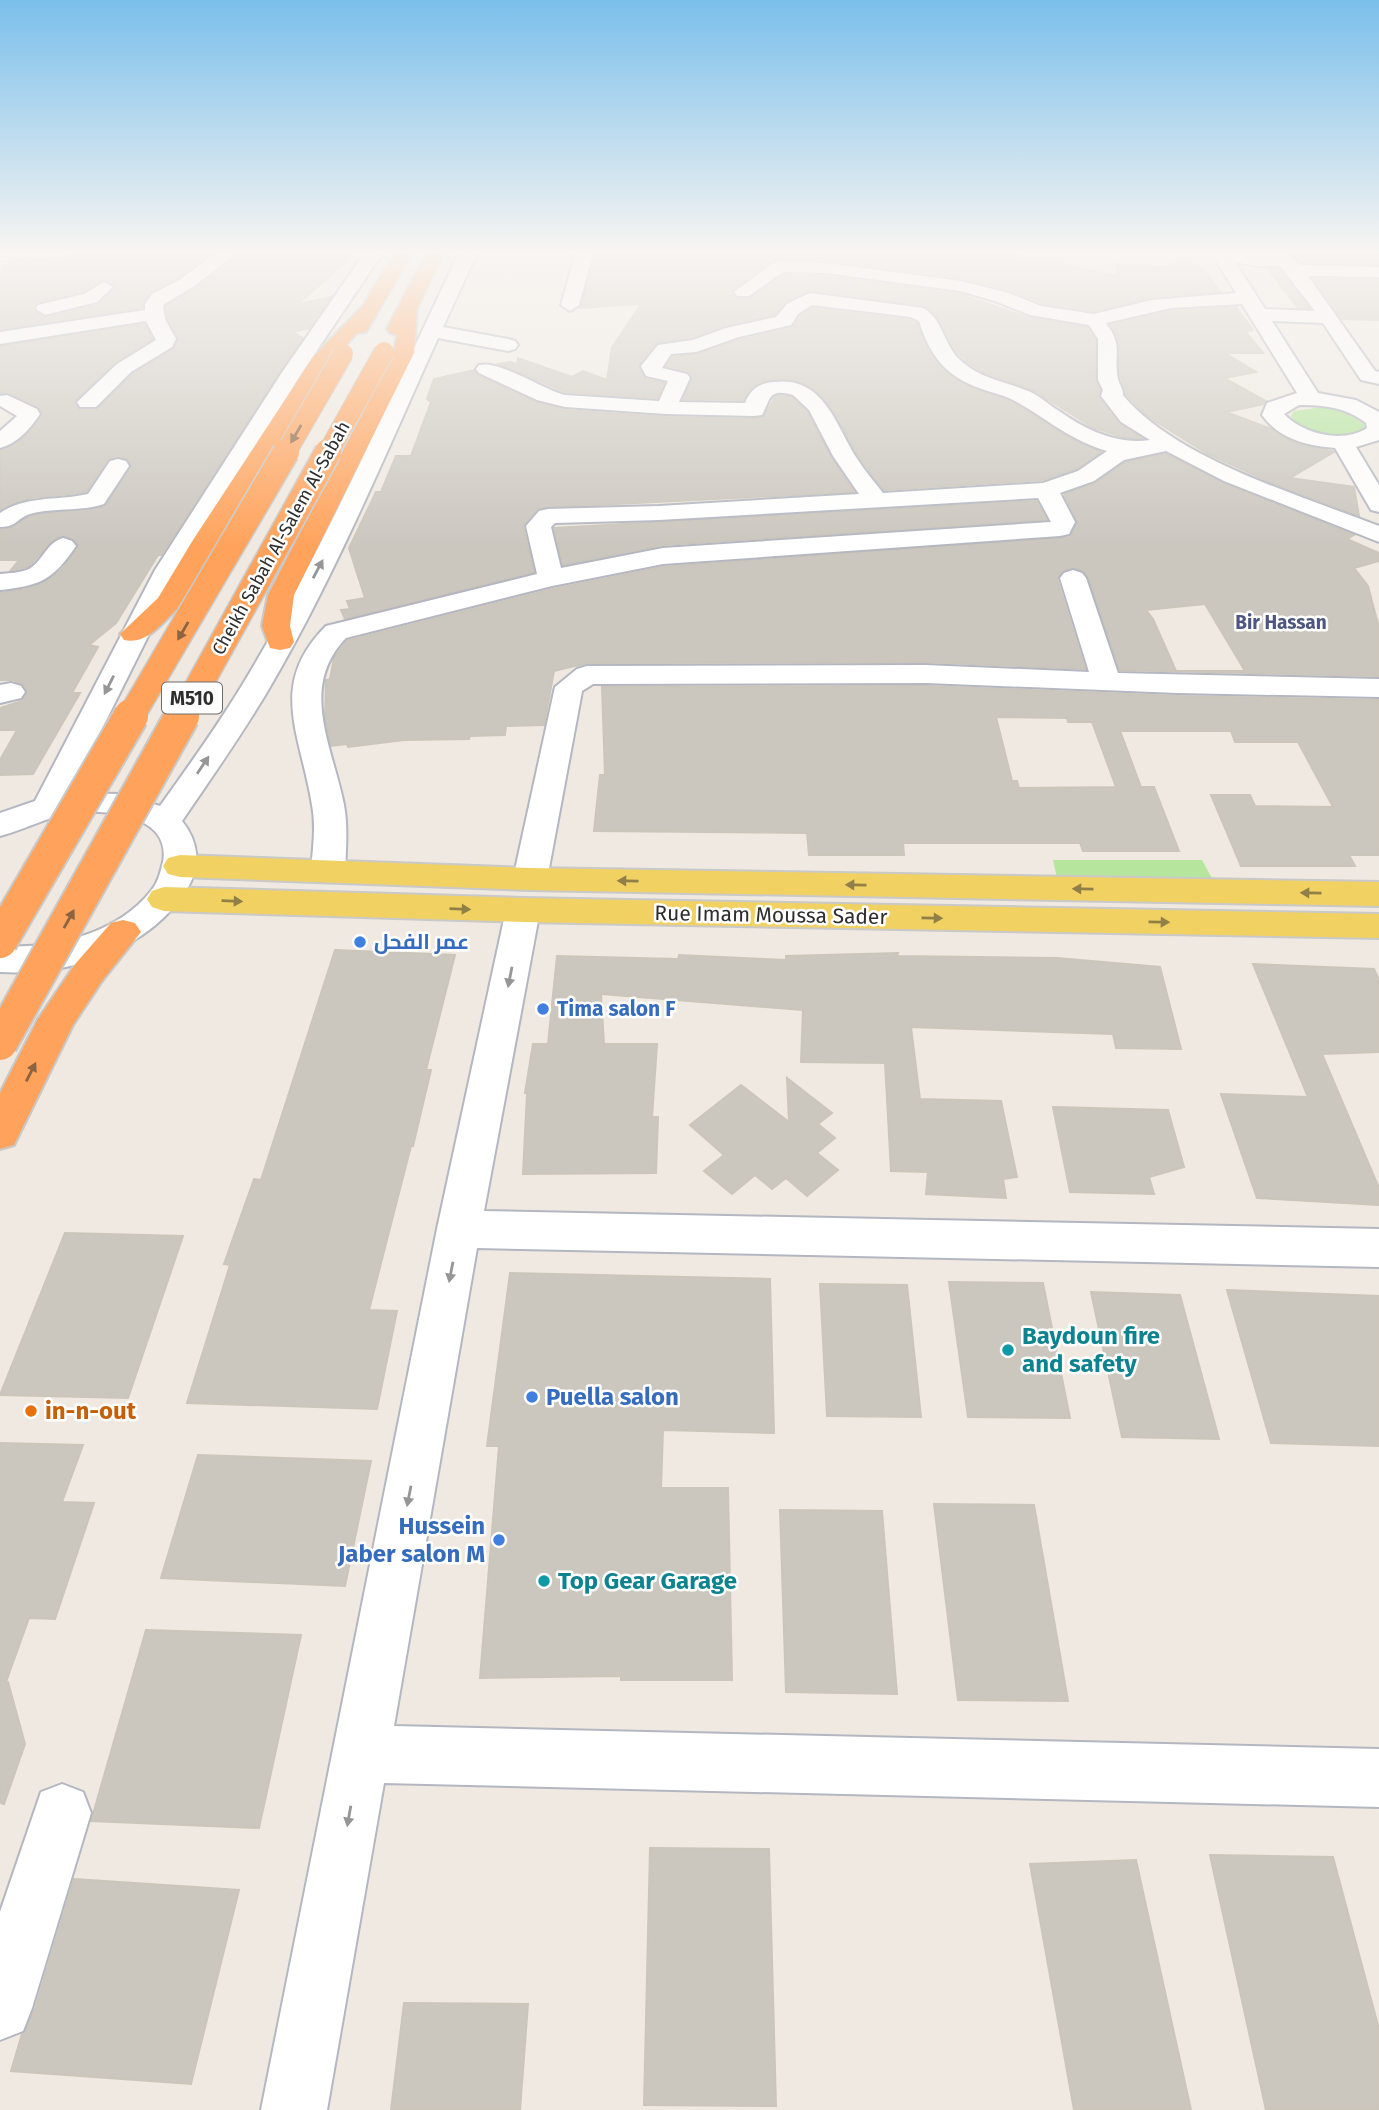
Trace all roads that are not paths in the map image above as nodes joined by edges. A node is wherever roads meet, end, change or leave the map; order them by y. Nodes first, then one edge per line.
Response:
1 (154, 349) edge
2 (310, 349) edge
3 (330, 349) edge
4 (346, 349) edge
5 (385, 349) edge
6 (405, 349) edge
7 (424, 349) edge
8 (665, 349) edge
9 (940, 349) edge
10 (1108, 349) edge
11 (1280, 349) edge
12 (1350, 349) edge
13 (486, 369) dead end
14 (1379, 379) edge
15 (1311, 399) junction
16 (7, 401) dead end
17 (88, 402) dead end
18 (666, 408) junction
19 (1370, 411) edge
20 (0, 441) edge
21 (1342, 442) junction
22 (1170, 444) junction
23 (1130, 450) junction
24 (118, 466) dead end
25 (1046, 490) junction
26 (876, 500) junction
27 (1379, 505) edge
28 (0, 520) edge
29 (1379, 535) edge
30 (62, 546) dead end
31 (551, 578) junction
32 (1073, 578) dead end
33 (0, 582) edge
34 (134, 634) junction
35 (280, 642) junction
36 (1106, 681) junction
37 (1379, 688) edge
38 (47, 808) junction
39 (165, 822) junction
40 (0, 826) edge
41 (180, 866) junction
42 (328, 870) junction
43 (1379, 894) edge
44 (526, 895) junction
45 (164, 899) junction
46 (1379, 926) edge
47 (123, 932) junction
48 (0, 941) edge
49 (0, 960) edge
50 (0, 1043) edge
51 (0, 1133) edge
52 (459, 1229) junction
53 (1379, 1248) edge
54 (360, 1754) junction
55 (1379, 1778) edge
56 (62, 1813) dead end
57 (0, 2008) edge
58 (295, 2110) edge

1 - 17 street
2 - 34 street
3 - 34 highway
4 -> 48 highway, Cheikh Sabah Al-Salem Al-Sabah / M510, bridge
50 -> 5 highway, Cheikh Sabah Al-Salem Al-Sabah / M510, bridge
6 - 35 highway
35 -> 7 street
8 - 18 street
9 - 23 street
10 - 22 street
11 - 15 street
12 - 14 street
13 - 18 street
15 - 19 street
15 - 21 street
16 - 20 street
18 - 26 street
19 - 21 street
21 - 27 street
22 - 23 street
22 - 29 street
23 - 25 street
24 - 28 street
25 - 26 street
25 - 31 street
26 - 31 street
30 - 33 street
31 - 42 street
32 - 36 street
34 -> 38 street
39 -> 35 street
36 - 37 street
36 - 44 street
38 - 39 street
38 - 40 street
39 - 41 street
41 - 42 main road, Rue Imam Moussa Sader
41 - 45 street
42 - 44 main road, Rue Imam Moussa Sader
43 -> 44 main road, Rue Imam Moussa Sader
45 -> 44 main road, Rue Imam Moussa Sader
44 -> 46 main road, Rue Imam Moussa Sader
44 -> 52 street
45 - 47 street
47 - 49 street
51 -> 47 highway
52 - 53 street
52 -> 54 street
54 - 55 street
54 -> 58 street
56 - 57 street

